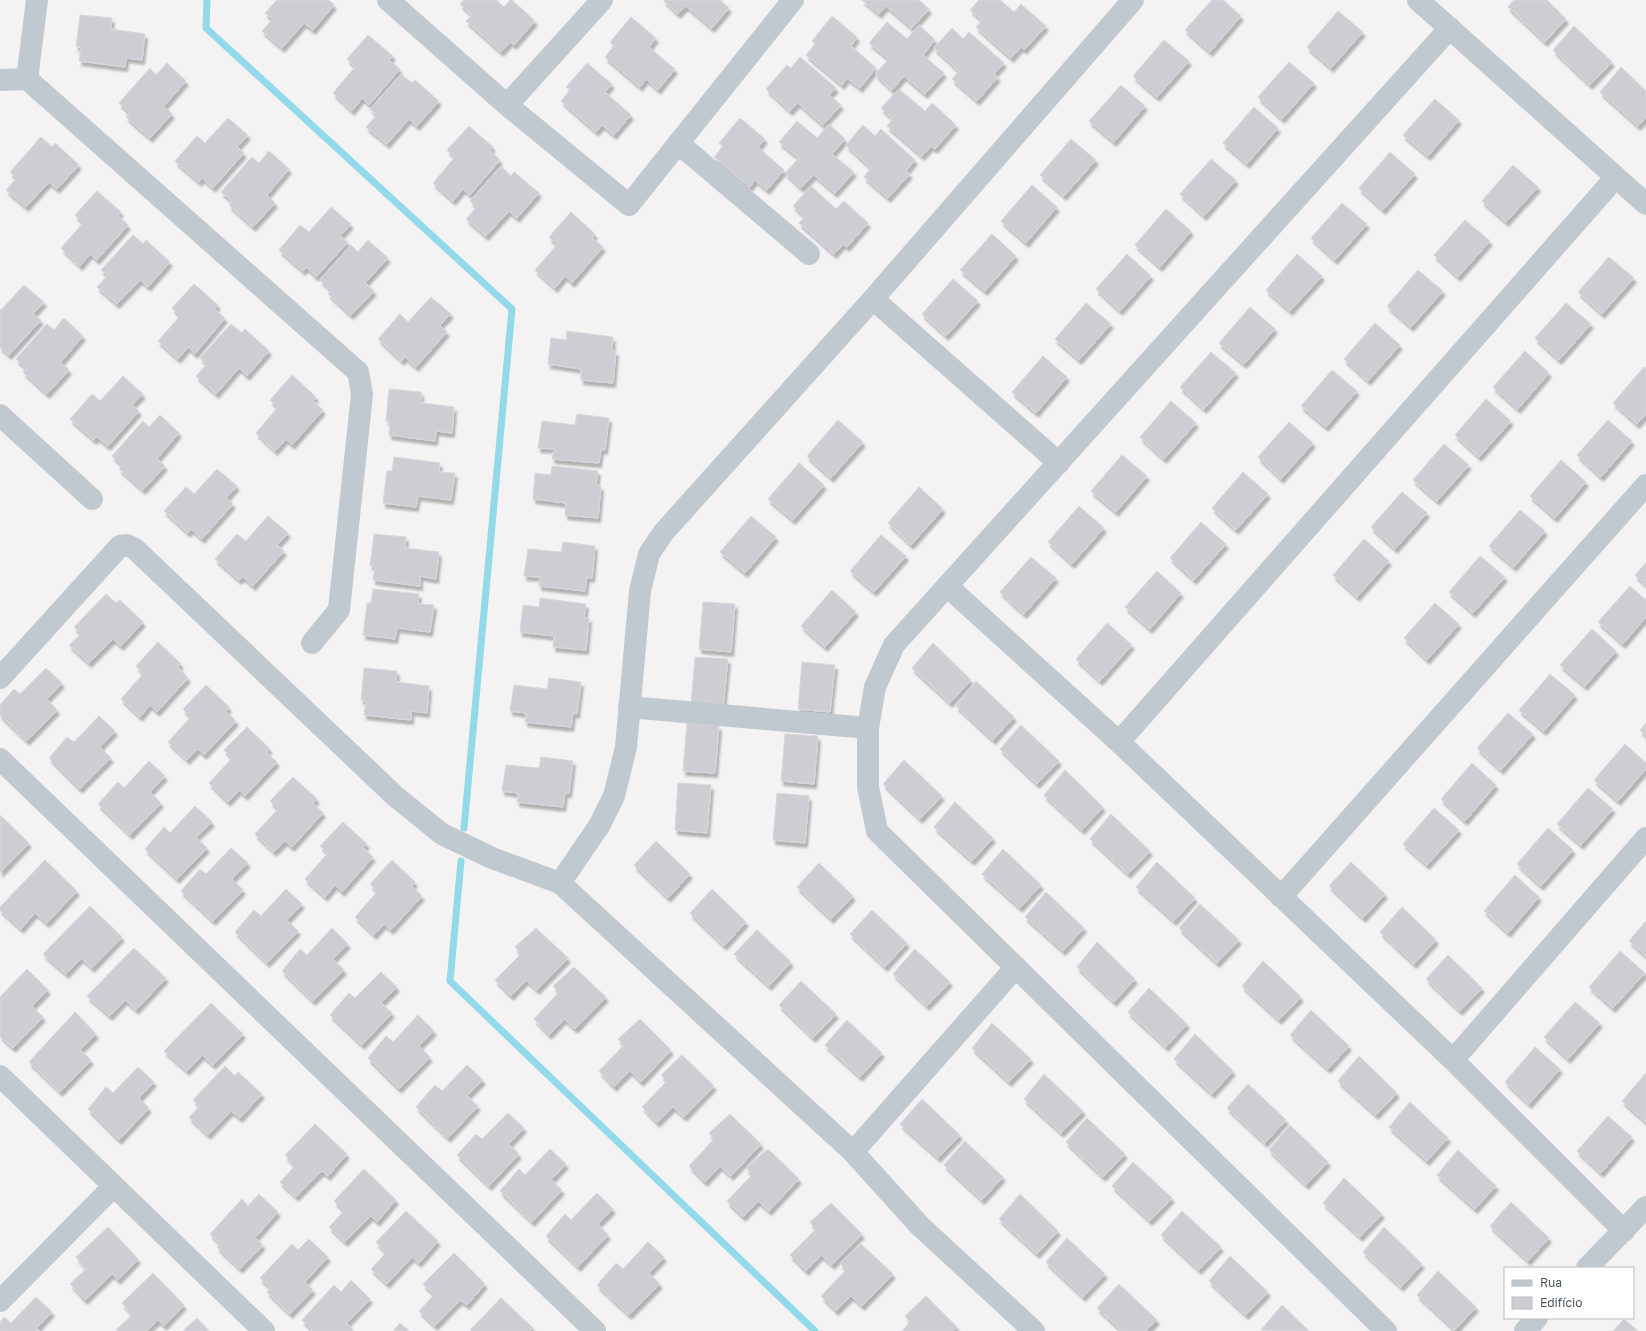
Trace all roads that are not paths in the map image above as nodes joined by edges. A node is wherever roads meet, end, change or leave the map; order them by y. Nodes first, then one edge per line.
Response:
1 (37, 0) edge
2 (388, 0) edge
3 (602, 0) edge
4 (793, 0) edge
5 (1133, 0) edge
6 (1418, 0) edge
7 (1450, 28) junction
8 (27, 79) junction
9 (0, 80) edge
10 (507, 105) junction
11 (678, 143) junction
12 (1616, 177) junction
13 (1646, 204) edge
14 (809, 254) dead end
15 (873, 299) junction
16 (0, 415) edge
17 (1059, 463) junction
18 (1646, 485) edge
19 (92, 499) dead end
20 (948, 586) junction
21 (312, 643) dead end
22 (0, 678) edge
23 (629, 707) junction
24 (868, 728) junction
25 (1119, 742) junction
26 (0, 759) edge
27 (1646, 838) edge
28 (560, 882) junction
29 (1281, 897) junction
30 (1016, 967) junction
31 (1453, 1060) junction
32 (0, 1076) edge
33 (853, 1152) junction
34 (114, 1186) junction
35 (1646, 1207) edge
36 (1624, 1231) junction
37 (1588, 1267) edge
38 (0, 1301) edge
39 (1536, 1319) edge
40 (1026, 1329) edge
41 (264, 1331) edge
42 (595, 1331) edge
43 (1386, 1331) edge
44 (1524, 1331) edge

1 - 8 street
2 - 10 street
3 - 10 street
4 - 11 street
5 - 15 street
6 - 7 street
7 - 12 street
7 - 17 street
8 - 9 street
8 - 21 street
10 - 11 street
11 - 14 street
12 - 13 street
12 - 25 street
15 - 17 street
15 - 23 street
16 - 19 street
17 - 20 street
18 - 29 street
20 - 24 street
20 - 25 street
22 - 28 street
23 - 24 street
23 - 28 street
24 - 30 street
25 - 29 street
26 - 42 street
27 - 31 street
28 - 33 street
29 - 31 street
30 - 33 street
30 - 43 street
31 - 36 street
32 - 34 street
33 - 40 street
34 - 38 street
34 - 41 street
35 - 36 street
36 - 37 street
39 - 44 street

